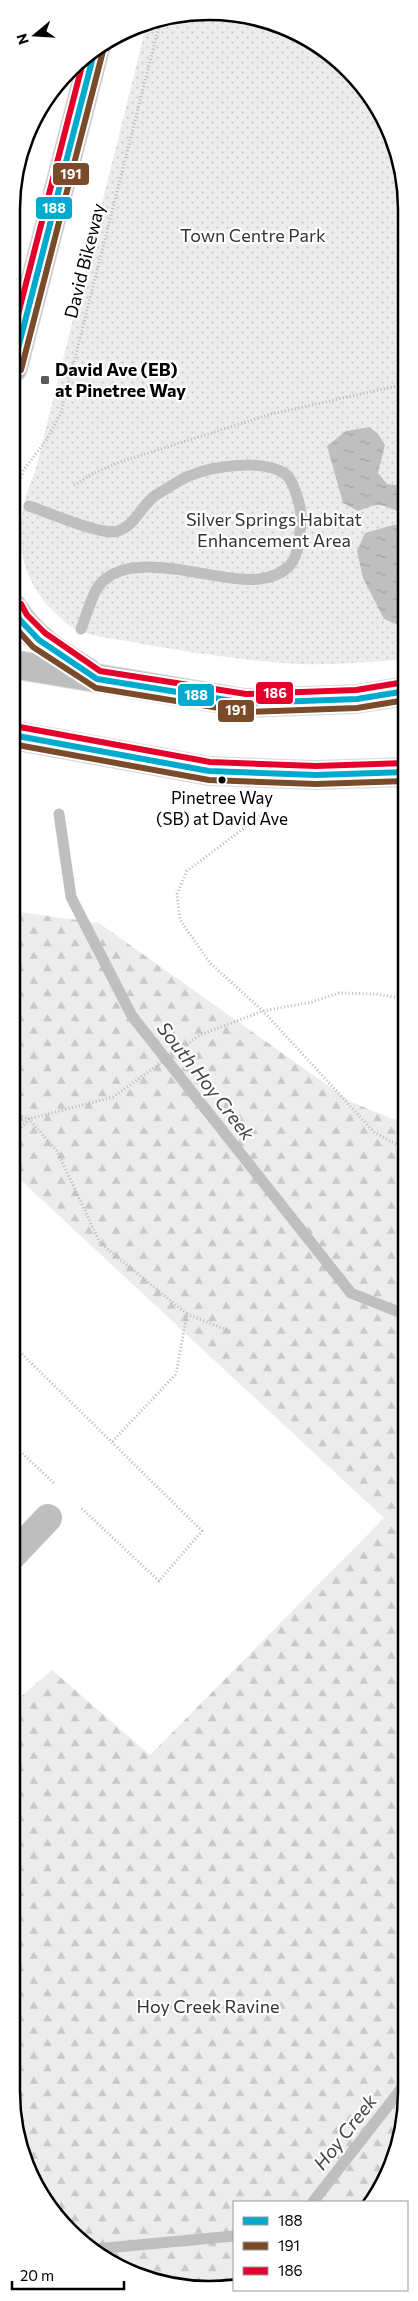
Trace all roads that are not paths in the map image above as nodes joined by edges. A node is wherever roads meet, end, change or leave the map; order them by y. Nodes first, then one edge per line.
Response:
1 (92, 61) edge
2 (20, 341) edge
3 (20, 620) edge
4 (20, 665) edge
5 (97, 678) junction
6 (398, 692) edge
7 (20, 736) edge
8 (398, 772) edge
9 (48, 1518) dead end
10 (20, 1548) edge

1 - 2 main road
3 - 5 main road
4 - 5 main road
5 - 6 main road
7 - 8 main road
9 - 10 main road

